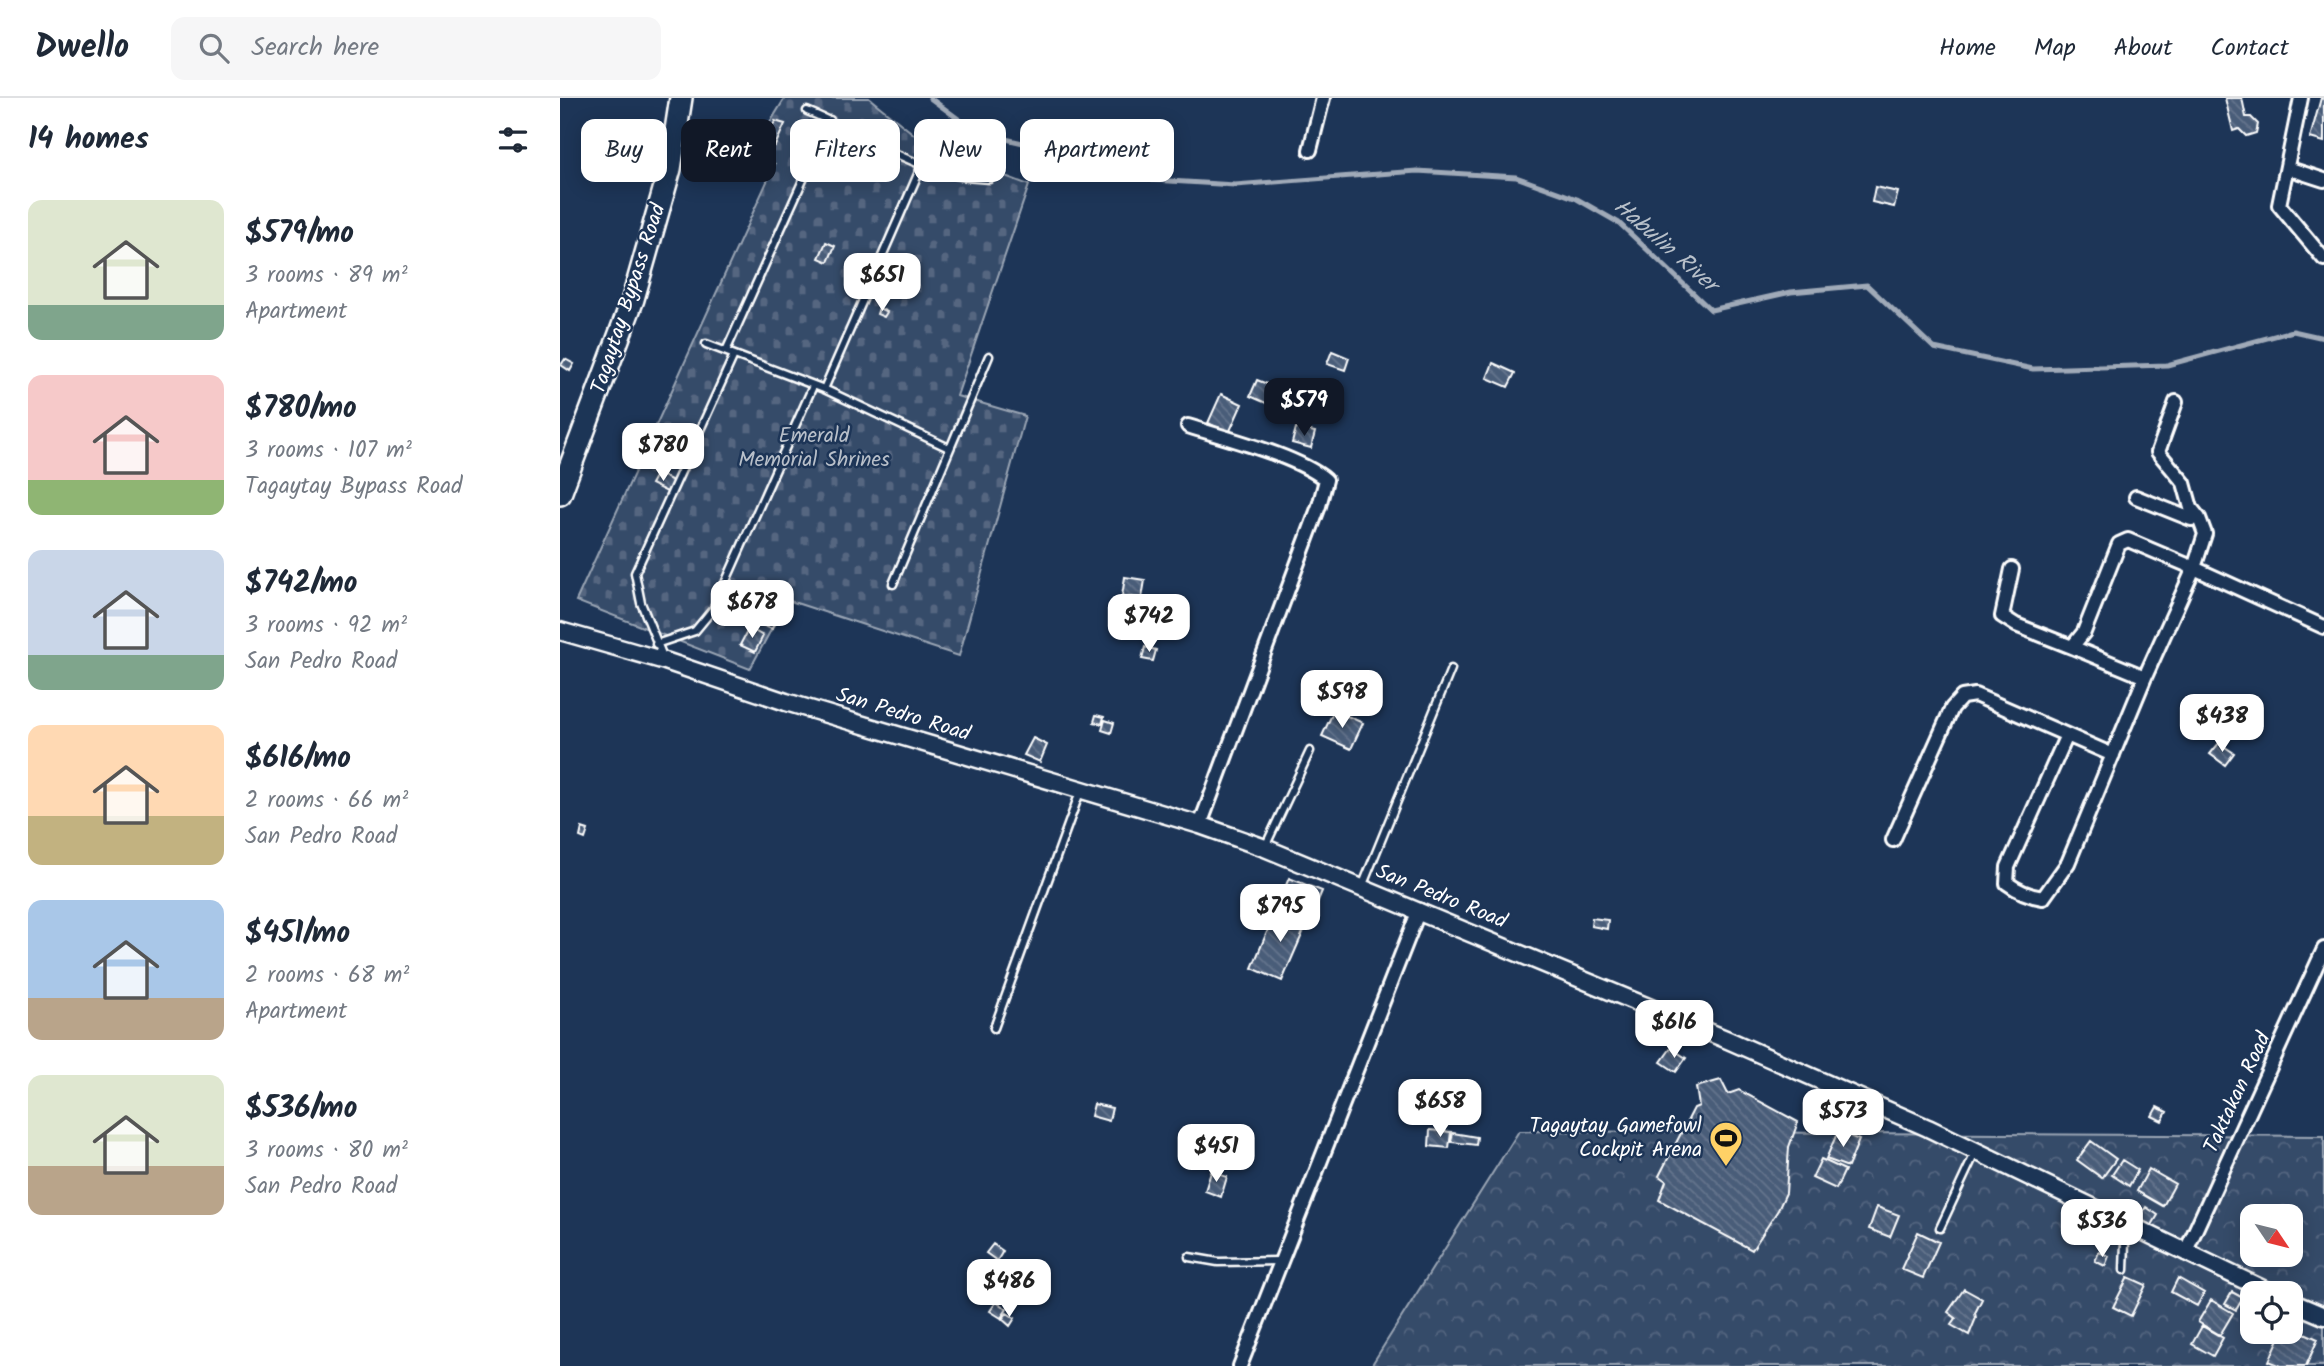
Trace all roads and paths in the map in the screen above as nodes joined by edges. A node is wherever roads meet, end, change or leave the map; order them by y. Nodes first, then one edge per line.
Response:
1 (681, 98) edge
2 (2301, 98) edge
3 (1317, 100) edge
4 (807, 111) dead end
5 (827, 119) edge
6 (1310, 150) dead end
7 (2287, 168) junction
8 (2324, 180) edge
9 (802, 182) edge
10 (915, 182) edge
11 (2324, 259) edge
12 (706, 344) dead end
13 (726, 351) junction
14 (734, 355) junction
15 (989, 356) dead end
16 (813, 386) junction
17 (824, 390) junction
18 (2176, 402) dead end
19 (1188, 426) dead end
20 (949, 448) junction
21 (560, 494) edge
22 (2136, 497) dead end
23 (2199, 519) junction
24 (2194, 568) junction
25 (2012, 569) dead end
26 (893, 584) dead end
27 (2324, 627) edge
28 (560, 631) edge
29 (656, 644) junction
30 (2072, 647) junction
31 (665, 661) junction
32 (1451, 669) dead end
33 (2145, 677) junction
34 (2067, 735) junction
35 (1310, 751) dead end
36 (2113, 755) junction
37 (1081, 790) junction
38 (1200, 825) junction
39 (1893, 840) dead end
40 (1265, 848) junction
41 (1362, 887) junction
42 (1419, 911) junction
43 (2324, 949) edge
44 (994, 1028) dead end
45 (1976, 1151) junction
46 (2132, 1227) junction
47 (1940, 1228) dead end
48 (2185, 1253) junction
49 (1188, 1258) dead end
50 (1280, 1261) junction
51 (2124, 1270) dead end
52 (2245, 1281) edge
53 (2303, 1307) edge
54 (2324, 1316) edge
55 (1240, 1366) edge

1 - 21 main road, Tagaytay Bypass Road
2 - 7 street
3 - 6 street
4 - 5 lane
7 - 8 street
7 - 11 street
9 - 13 lane
10 - 17 lane
12 - 13 lane
13 - 14 lane
14 - 16 lane
14 - 29 lane
15 - 20 lane
16 - 17 lane
16 - 29 lane
17 - 20 lane
18 - 23 street
19 - 38 street
20 - 26 lane
22 - 23 street
23 - 24 street
24 - 27 street
24 - 30 street
24 - 33 street
25 - 30 street
28 - 31 street, San Pedro Road
29 - 31 lane
30 - 33 street
31 - 37 street, San Pedro Road
32 - 41 lane
33 - 36 street
34 - 36 street
34 - 36 street
34 - 39 street
35 - 40 lane
37 - 38 street, San Pedro Road
37 - 44 lane
38 - 40 street, San Pedro Road
40 - 41 street, San Pedro Road
41 - 42 street, San Pedro Road
42 - 45 street, San Pedro Road
42 - 50 street
43 - 48 street, Taktakan Road
45 - 46 street, San Pedro Road
45 - 47 lane
46 - 48 street, San Pedro Road
46 - 51 lane
48 - 52 street, San Pedro Road
49 - 50 lane
50 - 55 street
53 - 54 street

